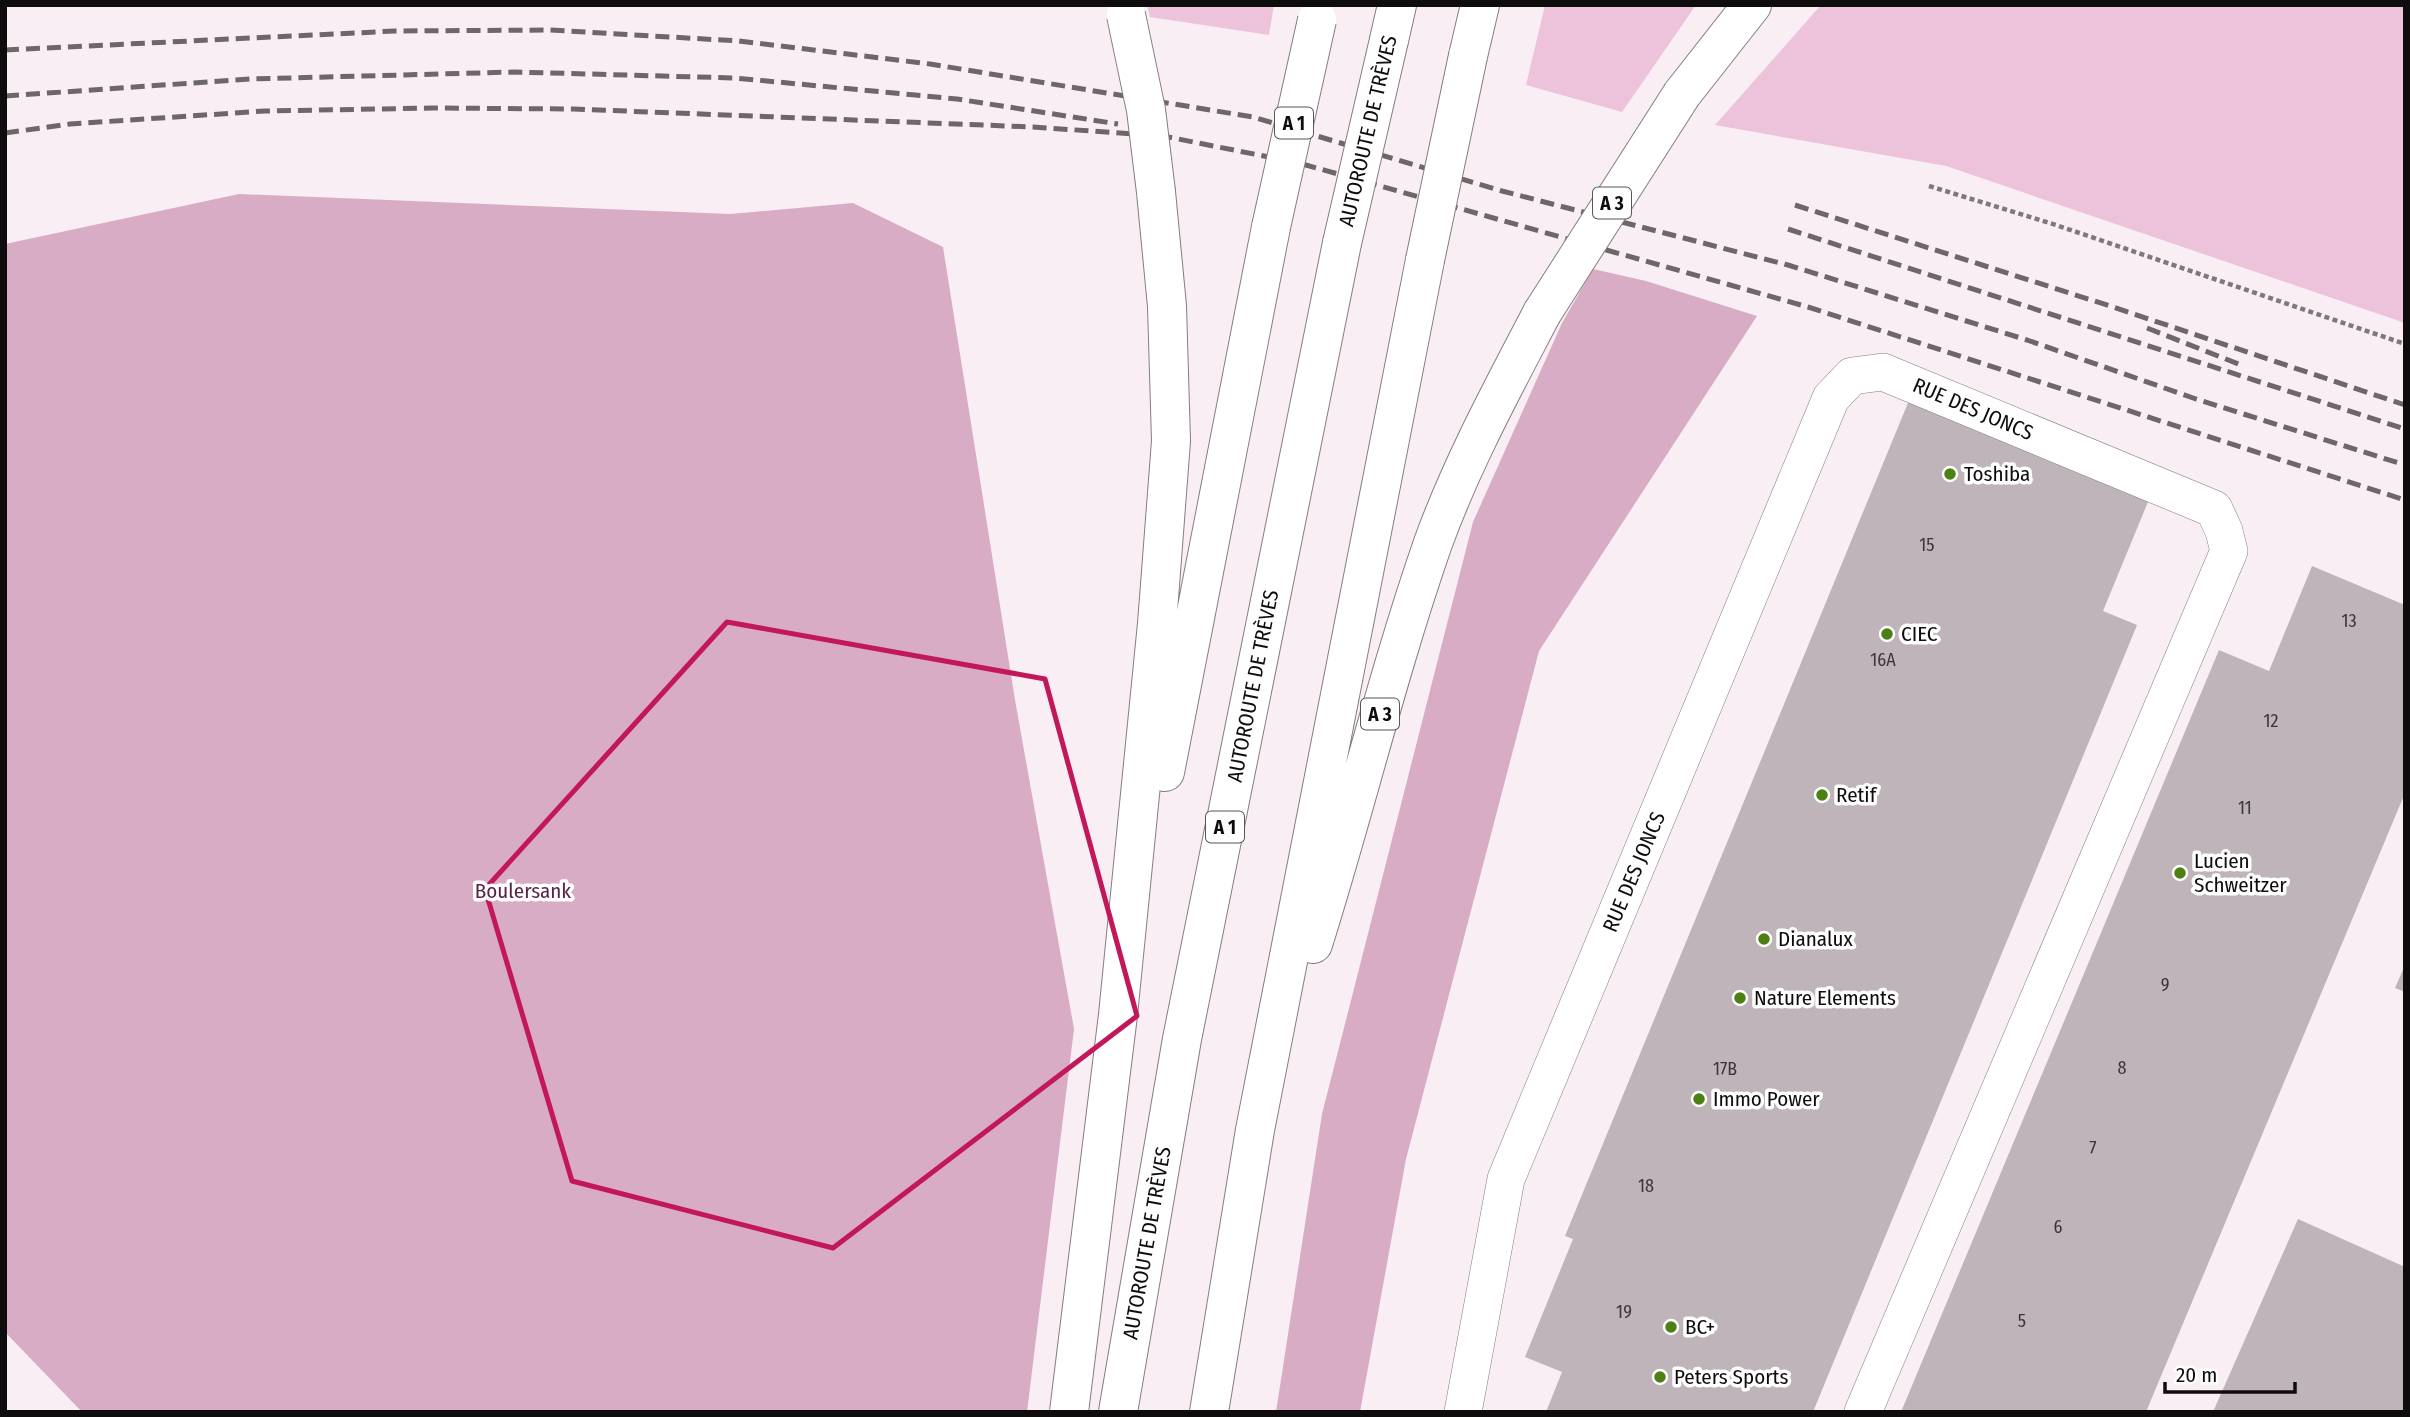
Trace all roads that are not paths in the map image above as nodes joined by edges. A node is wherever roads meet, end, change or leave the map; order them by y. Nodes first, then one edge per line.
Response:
1 (1480, 5) edge
2 (1752, 5) edge
3 (1125, 10) edge
4 (1319, 13) edge
5 (1393, 22) edge
6 (1118, 1014) junction
7 (1255, 1130) junction
8 (1069, 1412) edge
9 (1118, 1412) edge
10 (1209, 1412) edge
11 (1463, 1412) edge
12 (1863, 1412) edge

1 - 7 highway, bridge
2 - 7 highway, A 3, bridge
3 - 6 highway, A 1, bridge
4 - 6 highway, A 1, bridge
5 - 9 highway, AUTOROUTE DE TRÈVES / A 1, bridge
6 - 8 highway, A 1
7 - 10 highway
11 - 12 street, RUE DES JONCS

